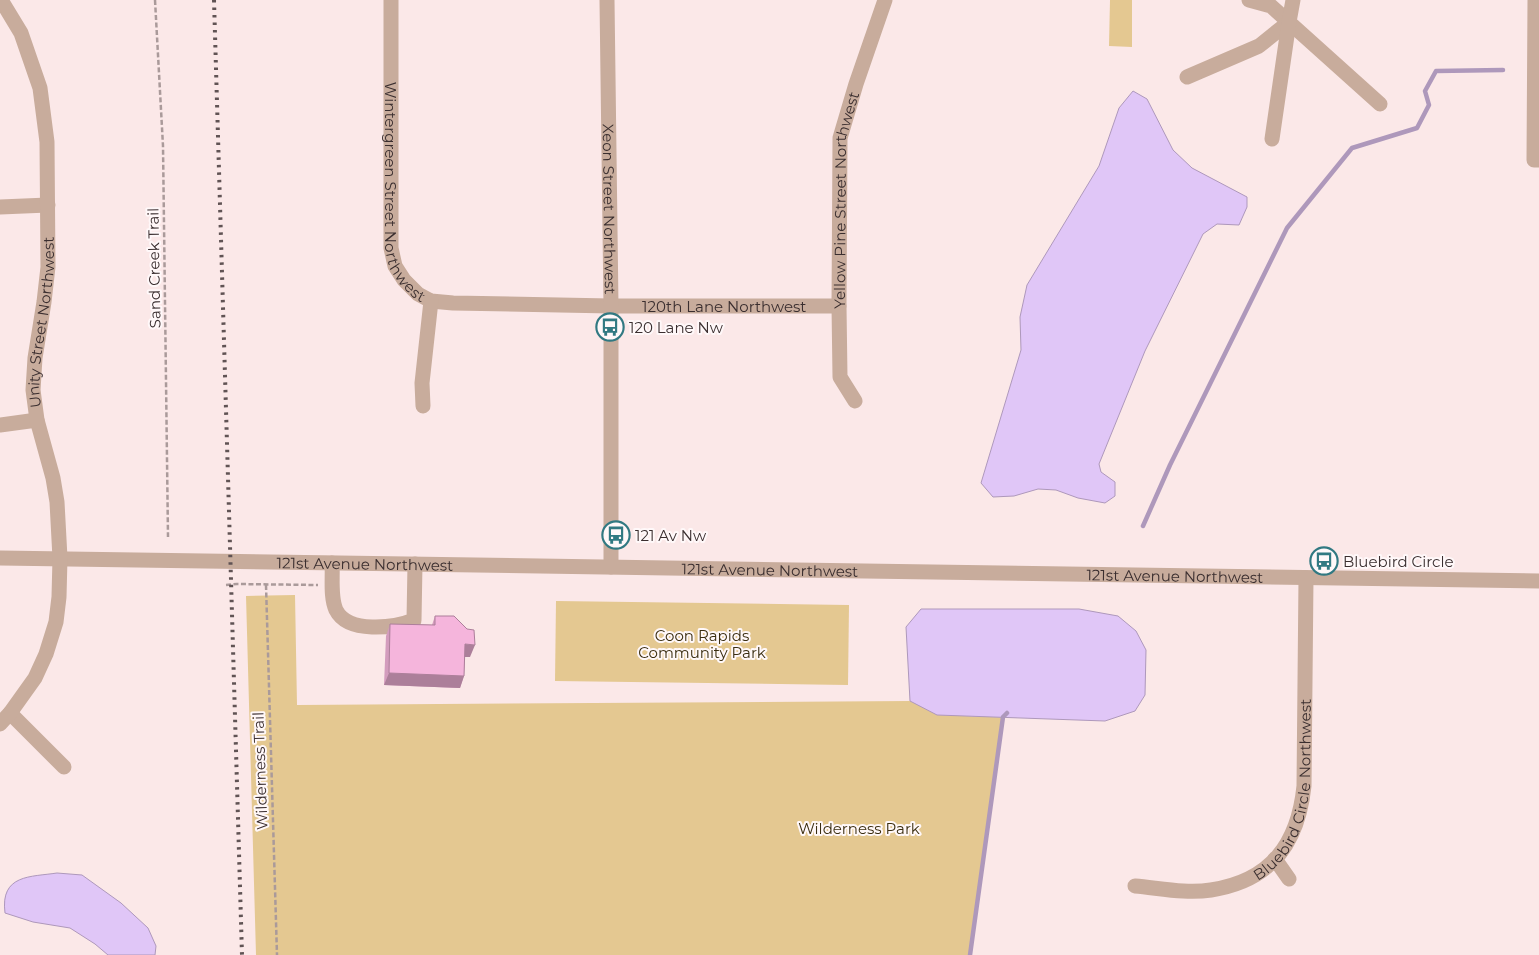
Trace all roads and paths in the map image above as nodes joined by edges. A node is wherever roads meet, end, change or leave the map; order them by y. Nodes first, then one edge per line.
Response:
1 (1, 0) edge
2 (156, 0) edge
3 (391, 0) edge
4 (607, 0) edge
5 (885, 0) edge
6 (1249, 0) edge
7 (1293, 0) edge
8 (1535, 0) edge
9 (1289, 22) junction
10 (1186, 77) dead end
11 (1380, 104) dead end
12 (1272, 140) dead end
13 (1536, 160) edge
14 (48, 205) junction
15 (0, 207) edge
16 (431, 301) junction
17 (611, 306) junction
18 (839, 306) junction
19 (854, 401) dead end
20 (423, 406) dead end
21 (37, 420) junction
22 (0, 425) edge
23 (168, 537) dead end
24 (0, 558) edge
25 (60, 558) junction
26 (332, 563) junction
27 (415, 564) junction
28 (611, 568) junction
29 (1306, 578) junction
30 (1539, 581) edge
31 (226, 585) dead end
32 (266, 585) junction
33 (323, 586) dead end
34 (5, 719) edge
35 (64, 767) dead end
36 (1275, 859) junction
37 (1289, 879) dead end
38 (1135, 886) dead end
39 (277, 955) edge

1 - 14 street, Unity Street Northwest
2 - 23 path, Sand Creek Trail
3 - 16 street, Wintergreen Street Northwest
4 - 17 street, Xeon Street Northwest
5 - 18 street, Yellow Pine Street Northwest
6 - 9 street
7 - 9 street
8 - 13 street
9 - 10 street
9 - 11 street
9 - 12 street
14 - 15 street
14 - 21 street, Unity Street Northwest
16 - 17 street, 120th Lane Northwest
16 - 20 street, Wintergreen Street Northwest
17 - 18 street, 120th Lane Northwest
17 - 28 street, Xeon Street Northwest
18 - 19 street, Yellow Pine Street Northwest
21 - 22 street
21 - 25 street, Unity Street Northwest
24 - 25 street, 121st Avenue Northwest
25 - 26 street, 121st Avenue Northwest
25 - 34 street, Unity Street Northwest
26 - 27 street, 121st Avenue Northwest
26 - 27 street
27 - 28 street, 121st Avenue Northwest
28 - 29 street, 121st Avenue Northwest
29 - 30 street, 121st Avenue Northwest
29 - 36 street, Bluebird Circle Northwest
31 - 32 path
32 - 33 path
32 - 39 path, Wilderness Trail
34 - 35 street
36 - 37 street
36 - 38 street, Bluebird Circle Northwest

